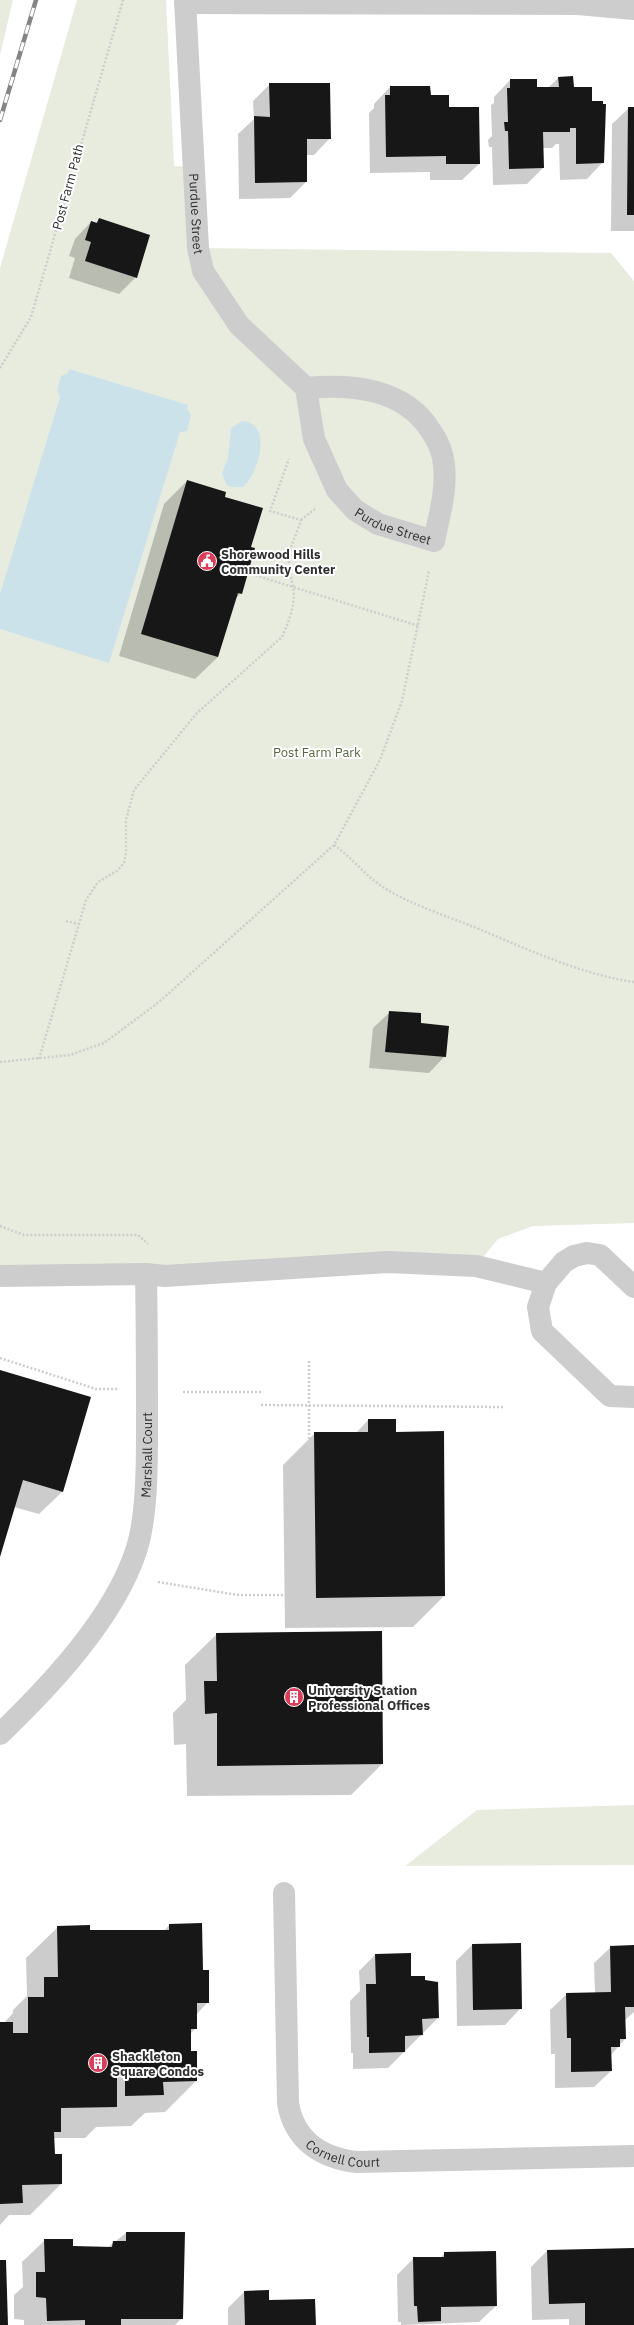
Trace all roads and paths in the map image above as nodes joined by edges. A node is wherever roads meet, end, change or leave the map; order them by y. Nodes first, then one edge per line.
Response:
1 (123, 0) edge
2 (185, 1) edge
3 (634, 9) edge
4 (0, 368) edge
5 (306, 388) junction
6 (279, 485) dead end
7 (434, 541) junction
8 (248, 573) dead end
9 (294, 587) junction
10 (419, 626) junction
11 (334, 845) junction
12 (66, 921) dead end
13 (79, 924) junction
14 (634, 982) edge
15 (39, 1060) junction
16 (0, 1062) edge
17 (0, 1226) edge
18 (149, 1246) dead end
19 (146, 1274) junction
20 (0, 1276) edge
21 (546, 1282) junction
22 (634, 1287) edge
23 (0, 1358) edge
24 (309, 1361) dead end
25 (117, 1389) dead end
26 (184, 1392) dead end
27 (261, 1392) dead end
28 (634, 1397) edge
29 (261, 1405) dead end
30 (309, 1406) junction
31 (504, 1407) dead end
32 (158, 1582) dead end
33 (0, 1734) edge
34 (284, 1893) dead end
35 (634, 2156) edge

1 - 4 path, Post Farm Path
2 - 3 street
2 - 5 street, Purdue Street
5 - 7 street, Purdue Street
5 - 7 street, Purdue Street
6 - 9 path
7 - 10 path
8 - 9 path
9 - 10 path
9 - 13 path
10 - 11 path
11 - 14 path
11 - 15 path
12 - 13 path
13 - 15 path
15 - 16 path
17 - 18 path
19 - 20 street
19 - 21 street
19 - 33 street, Marshall Court
21 - 22 street
21 - 28 street
23 - 25 path
24 - 30 path
26 - 27 path
29 - 30 path
30 - 31 path
30 - 32 path
34 - 35 street, Cornell Court

